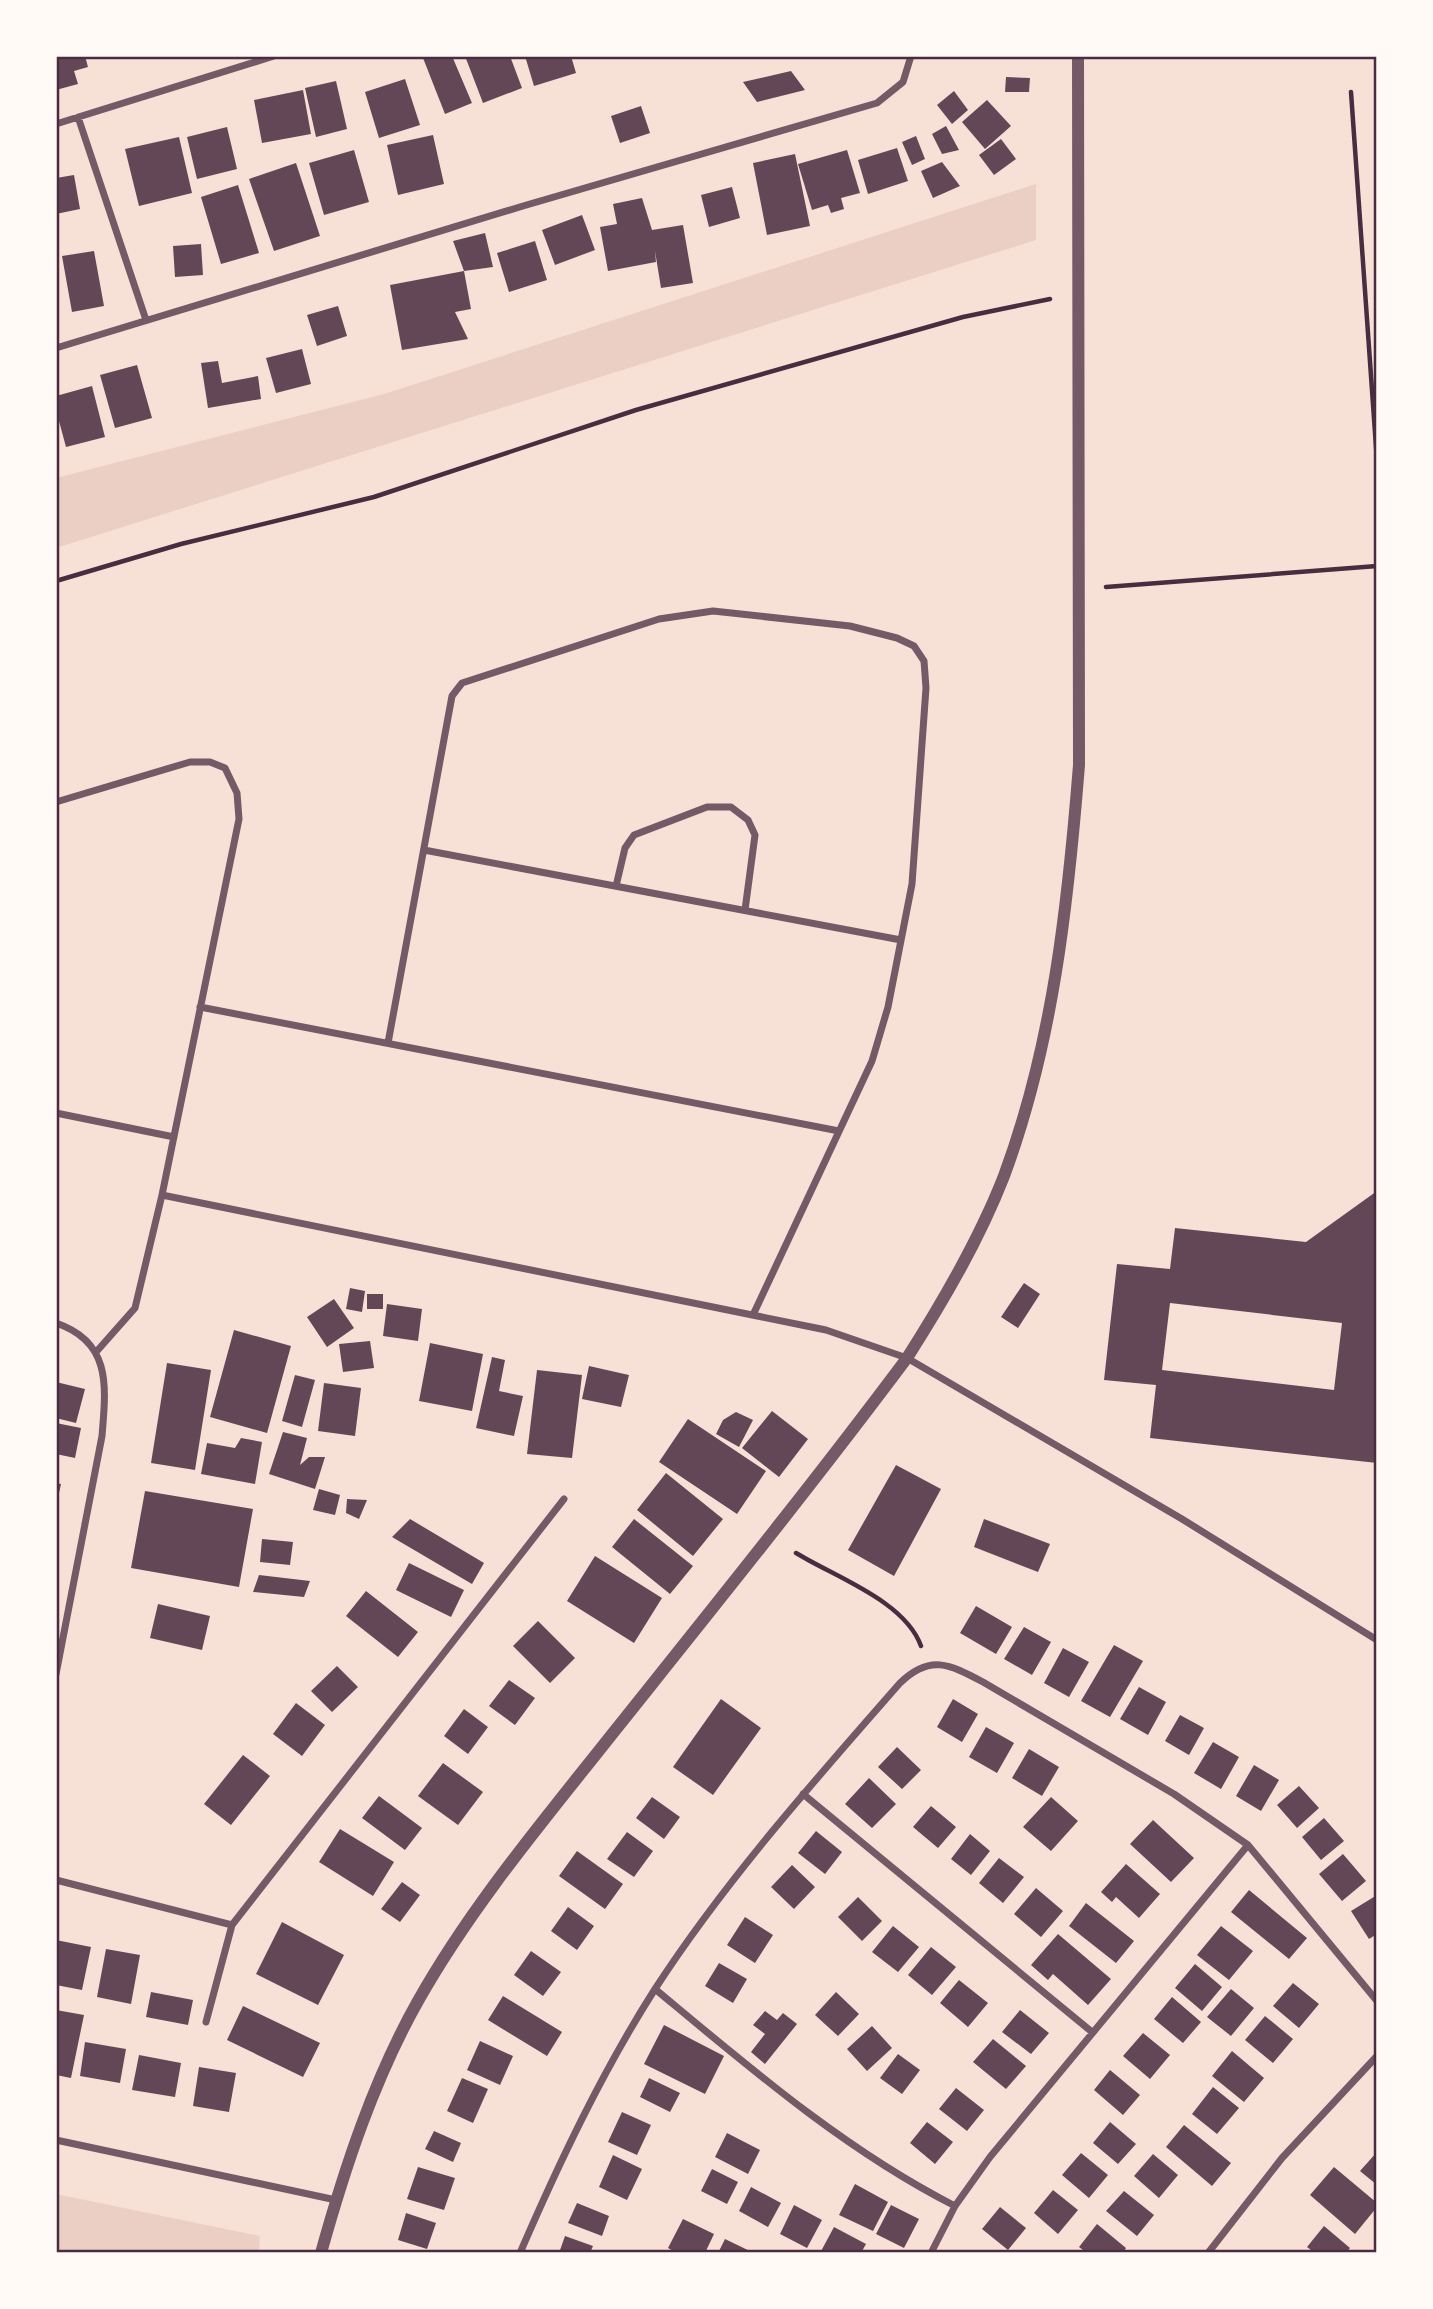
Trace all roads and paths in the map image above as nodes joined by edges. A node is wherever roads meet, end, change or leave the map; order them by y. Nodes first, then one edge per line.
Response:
1 (274, 56) edge
2 (911, 56) edge
3 (1079, 56) edge
4 (1351, 92) dead end
5 (78, 117) junction
6 (56, 124) edge
7 (1050, 299) dead end
8 (146, 320) junction
9 (56, 348) edge
10 (1377, 461) edge
11 (1377, 566) edge
12 (56, 581) edge
13 (1106, 586) dead end
14 (56, 802) edge
15 (424, 850) junction
16 (616, 886) junction
17 (745, 910) junction
18 (901, 940) junction
19 (200, 1007) junction
20 (388, 1043) junction
21 (56, 1113) edge
22 (839, 1131) junction
23 (174, 1137) junction
24 (162, 1195) junction
25 (753, 1315) junction
26 (56, 1323) edge
27 (97, 1351) junction
28 (908, 1358) junction
29 (564, 1499) dead end
30 (796, 1553) dead end
31 (1377, 1640) edge
32 (928, 1664) junction
33 (56, 1674) edge
34 (803, 1794) junction
35 (1248, 1845) junction
36 (56, 1880) edge
37 (232, 1925) junction
38 (655, 1989) junction
39 (1377, 2001) edge
40 (206, 2022) dead end
41 (1092, 2032) junction
42 (1377, 2056) edge
43 (56, 2140) edge
44 (336, 2200) junction
45 (955, 2206) junction
46 (321, 2253) edge
47 (520, 2253) edge
48 (931, 2253) edge
49 (1208, 2253) edge

1 - 5 street
2 - 8 street
3 - 28 street
4 - 10 path
5 - 6 street
5 - 8 street
7 - 12 path
8 - 9 street
11 - 13 path
14 - 19 street
15 - 16 street
15 - 18 street
15 - 20 street
16 - 17 street
16 - 17 street
17 - 18 street
18 - 22 street
19 - 20 street
19 - 23 street
20 - 22 street
21 - 23 street
22 - 25 street
23 - 24 street
24 - 25 street
24 - 27 street
25 - 28 street
26 - 27 street
27 - 33 street
28 - 31 street
28 - 44 street
29 - 37 street
30 - 32 path
32 - 34 street
32 - 35 street
34 - 38 street
34 - 41 street
35 - 39 street
35 - 41 street
36 - 37 street
37 - 40 street
38 - 45 street
38 - 47 street
41 - 45 street
42 - 49 street
43 - 44 street
44 - 46 street
45 - 48 street

